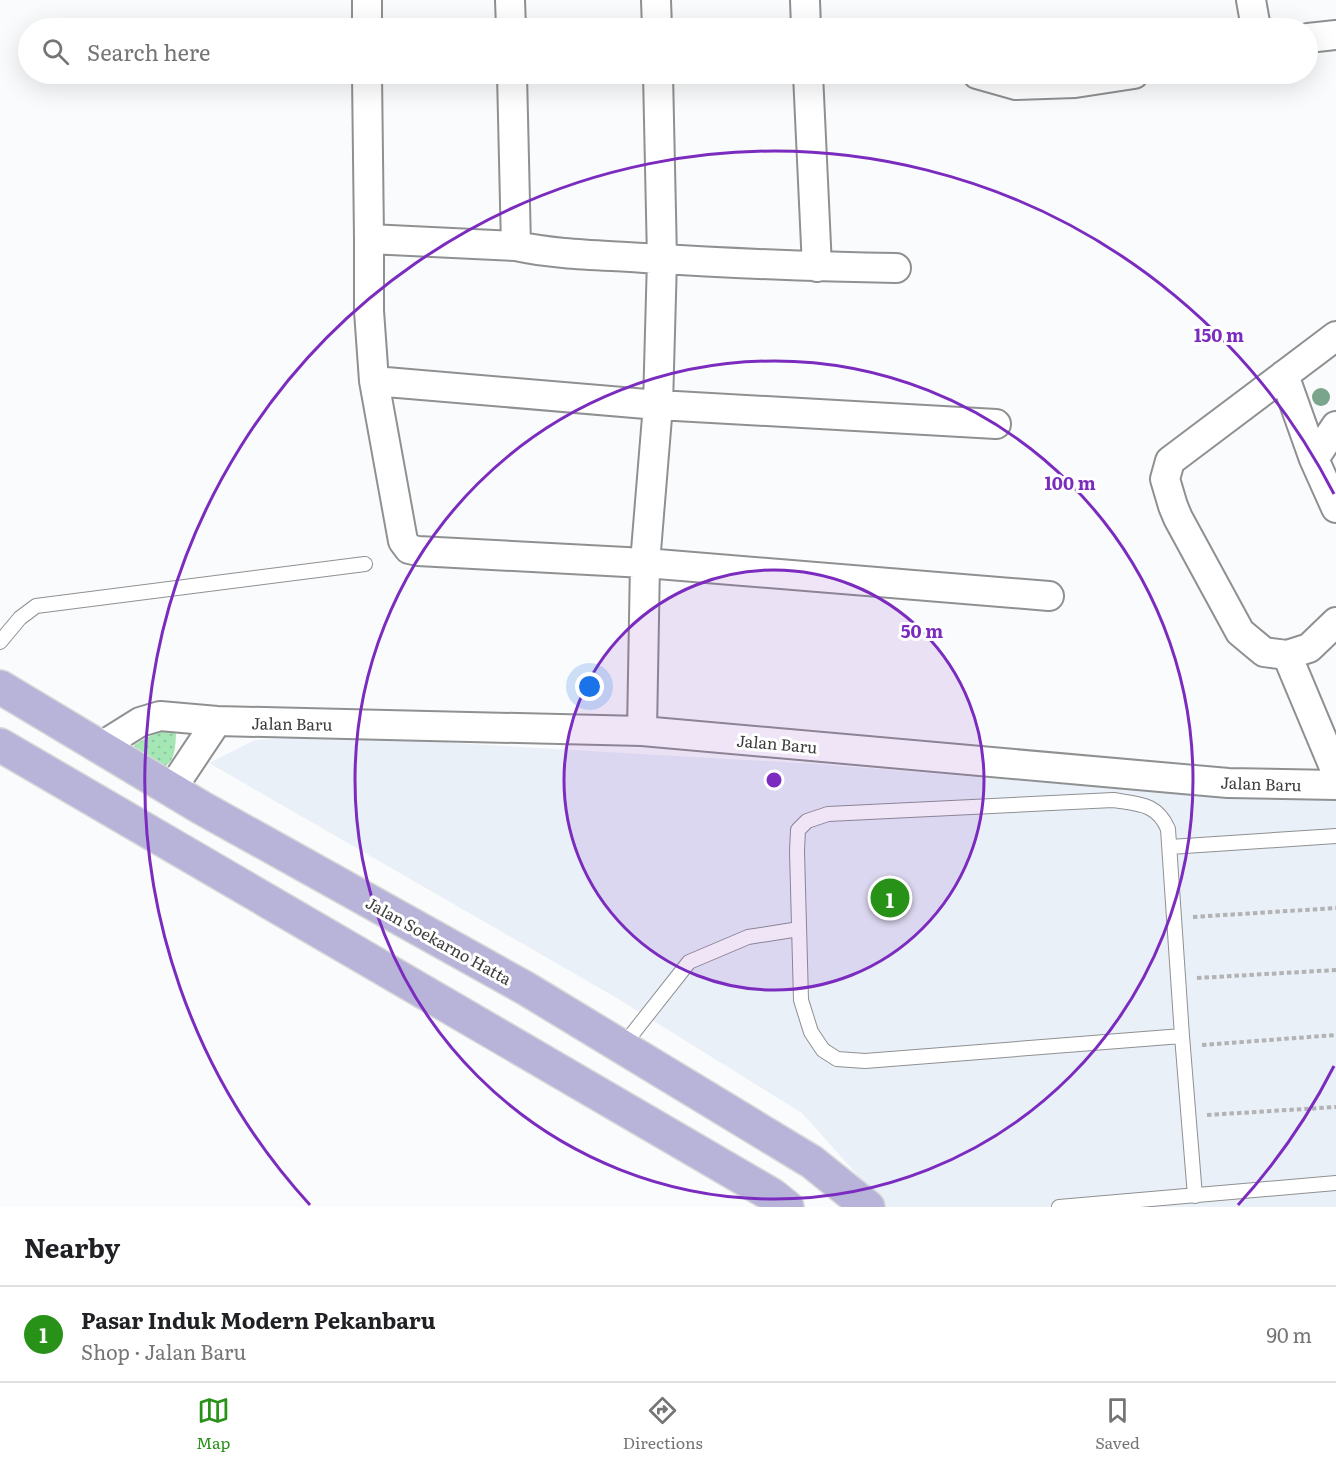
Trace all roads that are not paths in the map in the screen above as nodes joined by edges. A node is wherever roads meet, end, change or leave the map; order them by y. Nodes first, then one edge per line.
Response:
1 (367, 0) edge
2 (510, 0) edge
3 (656, 0) edge
4 (1251, 0) edge
5 (367, 18) edge
6 (511, 18) edge
7 (657, 18) edge
8 (1254, 18) edge
9 (1336, 34) edge
10 (1318, 37) edge
11 (367, 84) edge
12 (512, 84) edge
13 (658, 84) edge
14 (808, 84) edge
15 (1012, 84) edge
16 (1046, 84) edge
17 (369, 239) junction
18 (516, 246) junction
19 (662, 259) junction
20 (817, 267) junction
21 (896, 268) dead end
22 (1336, 336) edge
23 (1284, 375) junction
24 (374, 381) junction
25 (658, 405) junction
26 (996, 424) dead end
27 (1336, 426) edge
28 (1314, 459) junction
29 (1336, 508) edge
30 (645, 563) junction
31 (365, 564) dead end
32 (1049, 596) dead end
33 (1336, 622) edge
34 (0, 642) edge
35 (1287, 655) junction
36 (0, 687) edge
37 (217, 721) junction
38 (642, 731) junction
39 (0, 745) edge
40 (100, 747) junction
41 (1336, 772) edge
42 (1336, 785) edge
43 (171, 790) junction
44 (1336, 836) edge
45 (1170, 848) junction
46 (799, 929) junction
47 (1183, 1041) junction
48 (622, 1047) junction
49 (1336, 1183) edge
50 (1195, 1196) junction
51 (787, 1207) edge
52 (868, 1207) edge
53 (1059, 1207) edge

1 - 5 street
2 - 6 street
3 - 7 street
4 - 8 street
9 - 10 street
11 - 17 street
12 - 18 street
13 - 19 street
14 - 20 street
15 - 16 street
17 - 18 street
17 - 24 street
18 - 19 street
19 - 20 street
19 - 25 street
20 - 21 street
22 - 23 street
23 - 28 street
23 - 35 street
24 - 25 street
24 - 30 street
25 - 26 street
25 - 30 street
27 - 28 street
28 - 29 street
30 - 32 street
30 - 38 street
31 - 34 lane
33 - 35 street
35 - 41 street
36 - 40 main road, Jalan Soekarno Hatta
37 - 38 street, Jalan Baru
37 - 40 street, Jalan Baru
37 - 43 street
38 - 42 street, Jalan Baru
39 - 51 main road
40 - 43 main road, Jalan Soekarno Hatta
43 - 48 main road, Jalan Soekarno Hatta
44 - 45 lane
45 - 46 lane
45 - 47 lane
46 - 47 lane
46 - 48 lane
47 - 50 lane
48 - 52 main road, Jalan Soekarno Hatta
49 - 50 lane
50 - 53 lane

